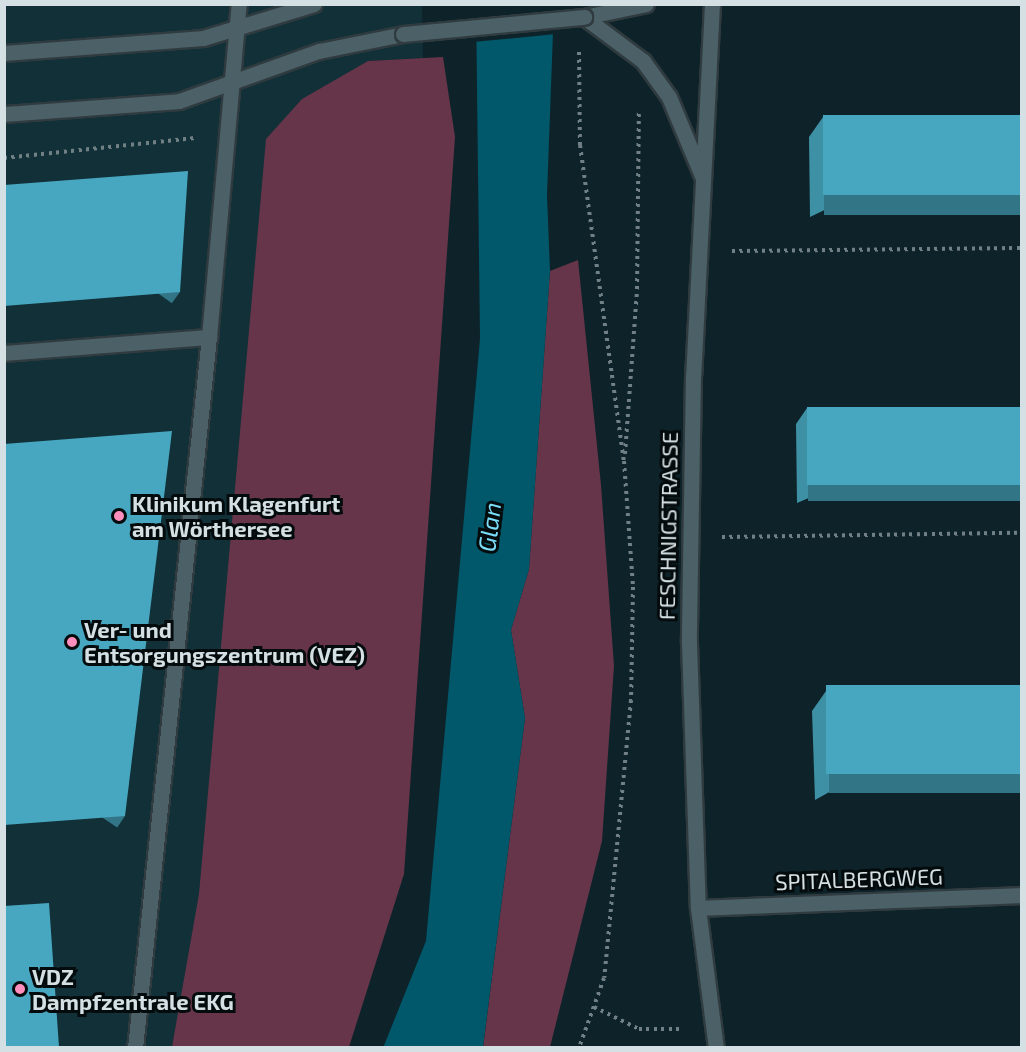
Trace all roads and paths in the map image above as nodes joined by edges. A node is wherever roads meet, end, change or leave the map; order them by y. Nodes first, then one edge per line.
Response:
1 (238, 4) edge
2 (314, 4) edge
3 (646, 4) edge
4 (712, 4) edge
5 (584, 17) junction
6 (236, 28) junction
7 (578, 39) dead end
8 (4, 54) edge
9 (643, 61) junction
10 (231, 85) junction
11 (4, 114) edge
12 (226, 134) junction
13 (4, 158) edge
14 (705, 182) junction
15 (1022, 248) edge
16 (700, 252) junction
17 (209, 337) junction
18 (4, 353) edge
19 (624, 461) junction
20 (1022, 533) edge
21 (691, 537) junction
22 (1022, 896) edge
23 (699, 908) junction
24 (594, 1007) junction
25 (713, 1028) junction
26 (135, 1047) edge
27 (579, 1047) edge
28 (716, 1047) edge

1 - 6 street
2 - 6 street
3 - 5 street
4 - 14 street, FESCHNIGSTRASSE
5 - 9 street
5 - 10 street, bridge
6 - 8 street
6 - 10 street
7 - 19 path
9 - 14 street
9 - 19 path
10 - 11 street
10 - 12 street
12 - 13 path
12 - 17 street
14 - 16 street, FESCHNIGSTRASSE
15 - 16 path
16 - 21 street, FESCHNIGSTRASSE
17 - 18 street
17 - 26 street
19 - 24 path
20 - 21 path
21 - 23 street, FESCHNIGSTRASSE
22 - 23 street, SPITALBERGWEG
23 - 25 street, FESCHNIGSTRASSE
24 - 25 path
24 - 27 path
25 - 28 street, FESCHNIGSTRASSE

